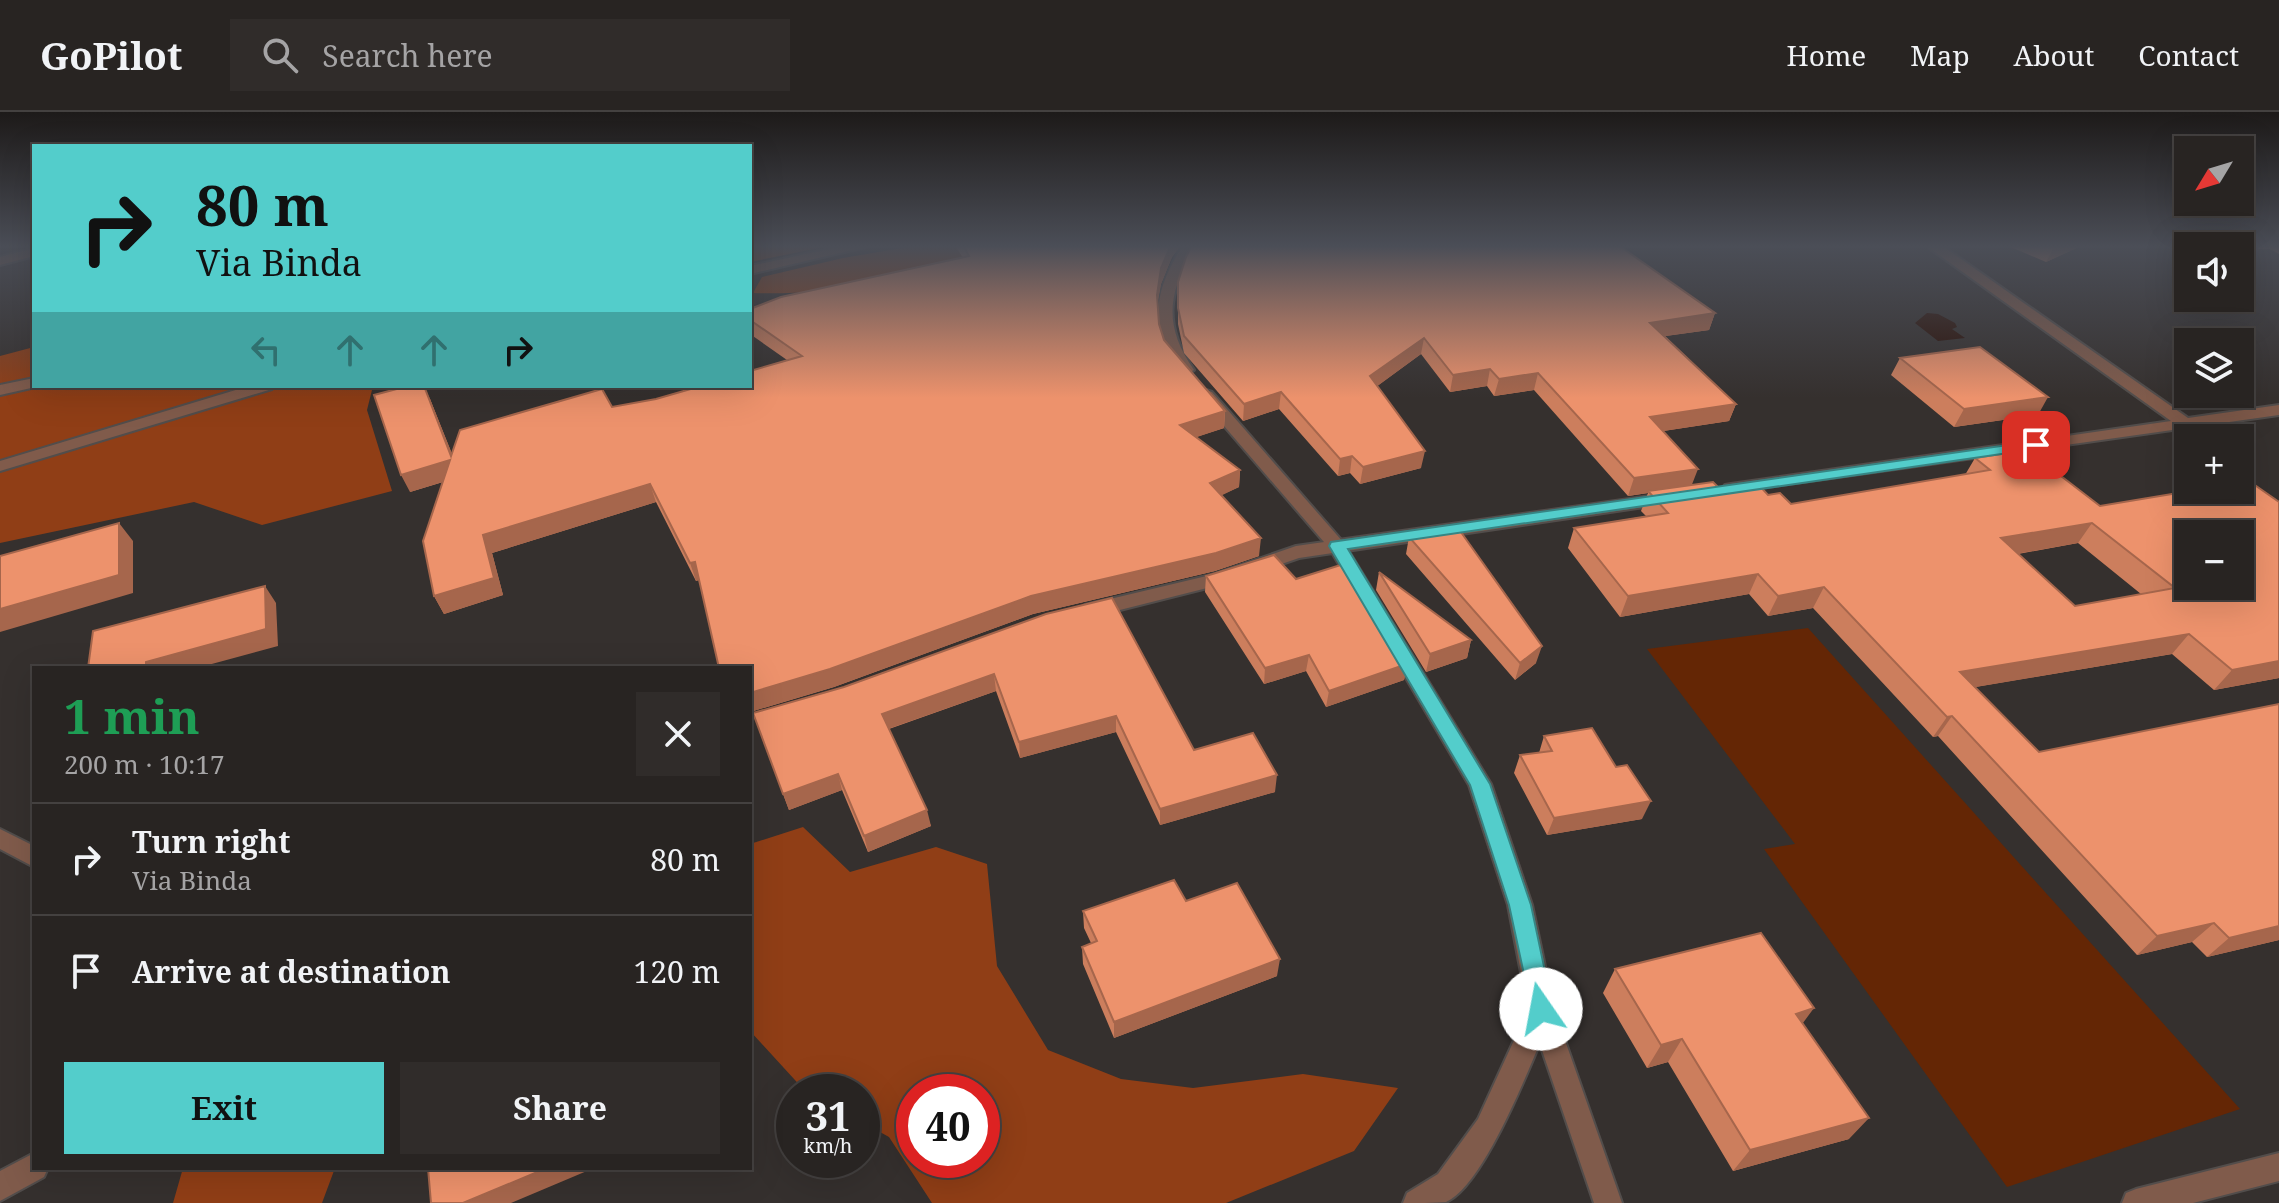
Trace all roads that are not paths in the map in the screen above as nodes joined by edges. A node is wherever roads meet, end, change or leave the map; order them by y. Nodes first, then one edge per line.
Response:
1 (1165, 296) edge
2 (2004, 296) edge
3 (32, 383) edge
4 (259, 388) edge
5 (0, 390) edge
6 (2279, 410) edge
7 (2186, 424) joint
8 (2174, 426) edge
9 (0, 466) edge
10 (1337, 546) junction
11 (1068, 615) edge
12 (0, 838) edge
13 (32, 856) edge
14 (1541, 1009) junction
15 (2279, 1167) edge
16 (32, 1168) edge
17 (0, 1187) edge
18 (1417, 1203) edge
19 (1608, 1203) edge
20 (2136, 1203) edge

1 - 10 street
2 - 7 street
3 - 5 street
4 - 9 street
6 - 7 street
8 - 10 street
10 - 11 street
10 - 14 street
12 - 13 street
14 - 18 street
14 - 19 street
15 - 20 street
16 - 17 street

